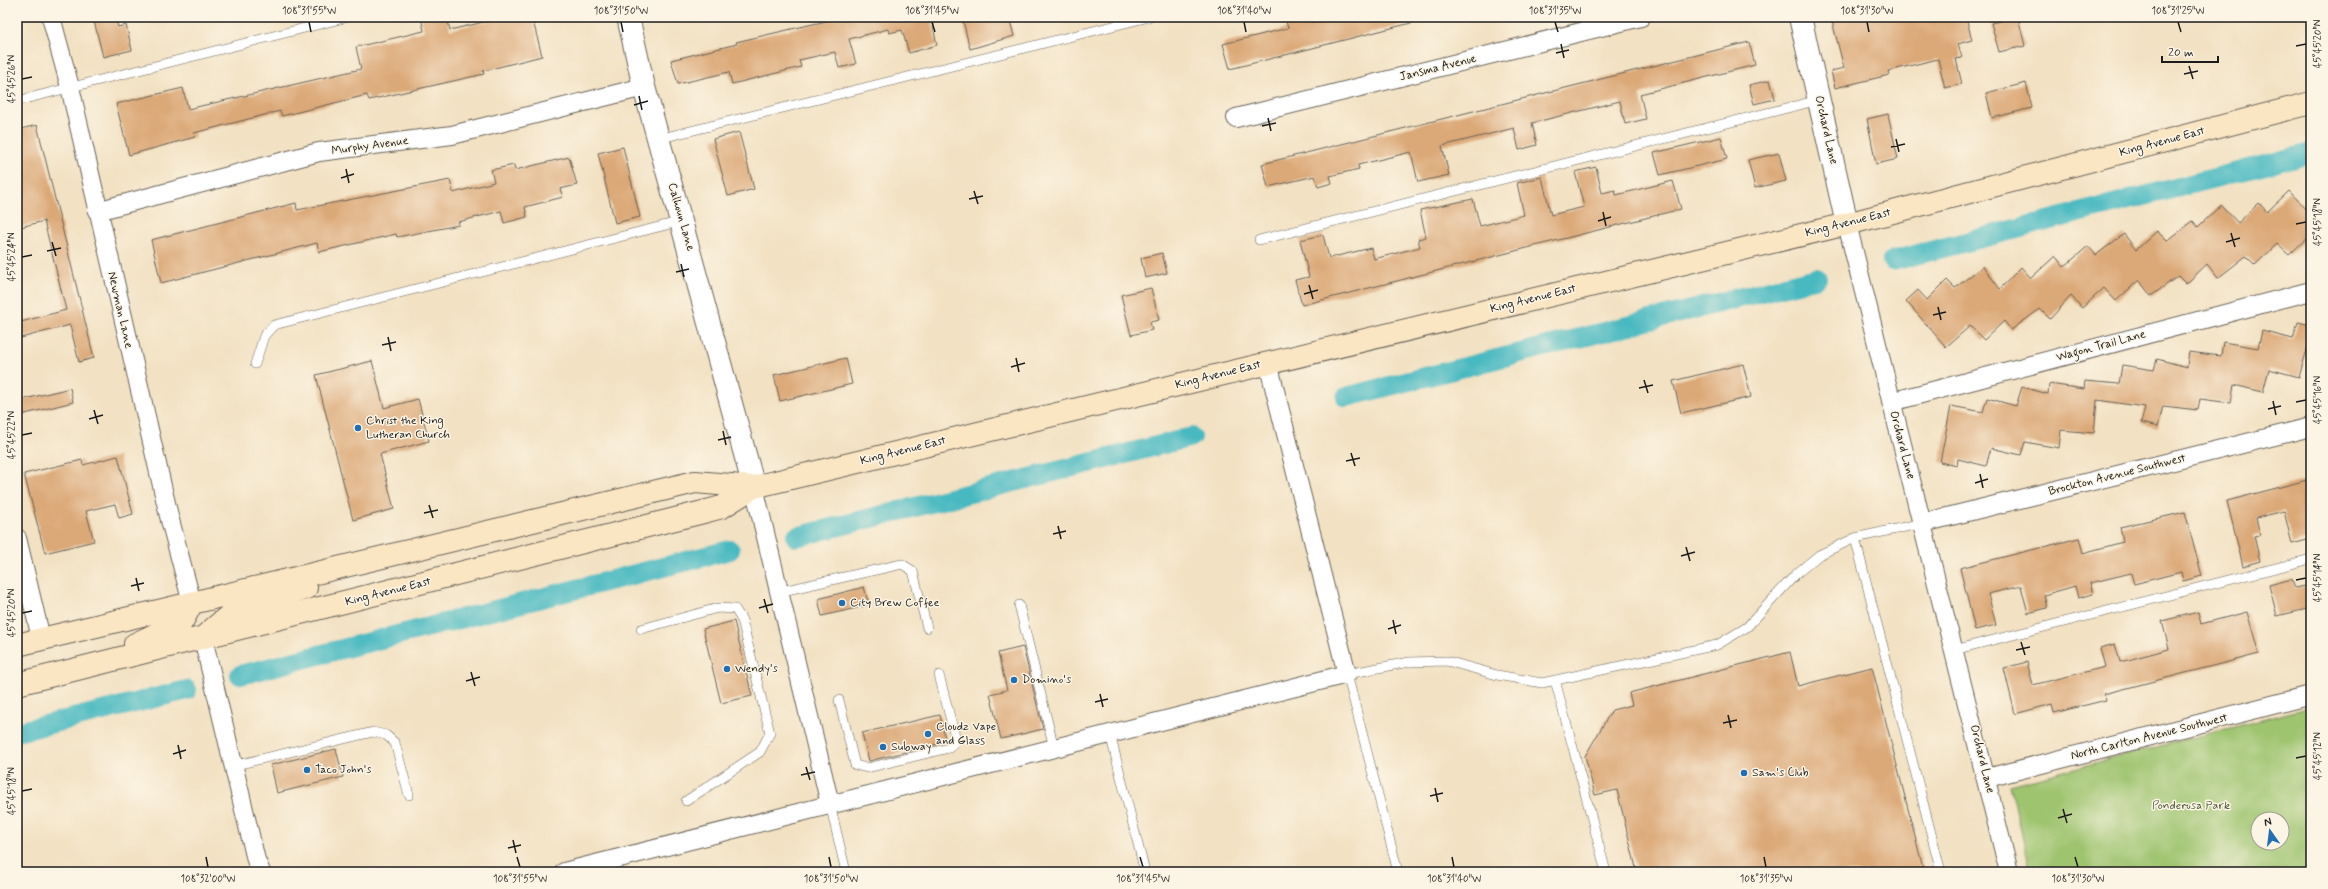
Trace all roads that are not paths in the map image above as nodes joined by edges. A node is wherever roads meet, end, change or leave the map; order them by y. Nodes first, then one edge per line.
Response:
1 (51, 17) edge
2 (348, 17) edge
3 (1149, 17) edge
4 (1641, 17) edge
5 (1800, 17) edge
6 (632, 18) edge
7 (70, 87) junction
8 (644, 87) junction
9 (1819, 100) junction
10 (17, 101) edge
11 (2311, 103) edge
12 (1236, 118) dead end
13 (658, 139) junction
14 (97, 212) junction
15 (682, 221) junction
16 (1847, 224) junction
17 (1259, 240) dead end
18 (2311, 291) edge
19 (1268, 363) junction
20 (254, 364) dead end
21 (1891, 402) junction
22 (2311, 427) edge
23 (754, 487) junction
24 (1923, 523) junction
25 (17, 538) edge
26 (1855, 538) junction
27 (387, 556) junction
28 (2311, 559) edge
29 (778, 592) junction
30 (192, 603) junction
31 (1019, 605) dead end
32 (927, 628) dead end
33 (641, 629) dead end
34 (42, 638) junction
35 (203, 638) junction
36 (17, 645) edge
37 (1954, 650) junction
38 (1347, 674) junction
39 (939, 675) dead end
40 (46, 676) junction
41 (1555, 680) junction
42 (17, 684) edge
43 (2311, 695) edge
44 (839, 700) dead end
45 (1110, 734) junction
46 (1054, 748) junction
47 (232, 766) junction
48 (1987, 778) junction
49 (409, 796) dead end
50 (686, 801) dead end
51 (830, 804) junction
52 (262, 872) edge
53 (564, 872) edge
54 (846, 872) edge
55 (1145, 872) edge
56 (1398, 872) edge
57 (1606, 872) edge
58 (1941, 872) edge
59 (2009, 872) edge

1 - 7 street, Newman Lane
2 - 7 lane
3 - 13 lane
4 - 12 street, Jansma Avenue
5 - 9 street, Orchard Lane
6 - 8 street, Calhoun Lane
7 - 10 lane
7 - 14 street, Newman Lane
8 - 13 street, Calhoun Lane
8 - 14 street, Murphy Avenue
9 - 16 street, Orchard Lane
9 - 17 lane
11 - 16 main road, King Avenue East
13 - 15 street, Calhoun Lane
14 - 30 street, Newman Lane
15 - 20 lane
15 - 23 street, Calhoun Lane
16 - 19 main road, King Avenue East
16 - 21 street, Orchard Lane
18 - 21 street, Wagon Trail Lane
19 - 23 main road, King Avenue East
19 - 38 street
21 - 24 street, Orchard Lane
22 - 24 street, Brockton Avenue Southwest
23 - 27 main road, King Avenue East
23 - 29 street
23 - 35 main road, King Avenue East
24 - 26 lane
24 - 37 street, Orchard Lane
25 - 34 street
26 - 41 lane
26 - 58 lane
27 - 30 main road, King Avenue East
27 - 35 main road
28 - 37 lane
29 - 32 lane
29 - 51 street
30 - 34 main road, King Avenue East
30 - 40 main road
31 - 46 lane
33 - 50 lane
34 - 36 main road, King Avenue East
35 - 40 main road, King Avenue East
35 - 47 street
37 - 48 street, Orchard Lane
38 - 41 lane
38 - 45 street
38 - 56 lane
39 - 44 lane
40 - 42 main road, King Avenue East
41 - 57 lane
43 - 48 street, North Carlton Avenue Southwest
45 - 46 street
45 - 55 lane
46 - 51 street
47 - 49 lane
47 - 52 street
48 - 59 street, Orchard Lane
51 - 53 street
51 - 54 lane

